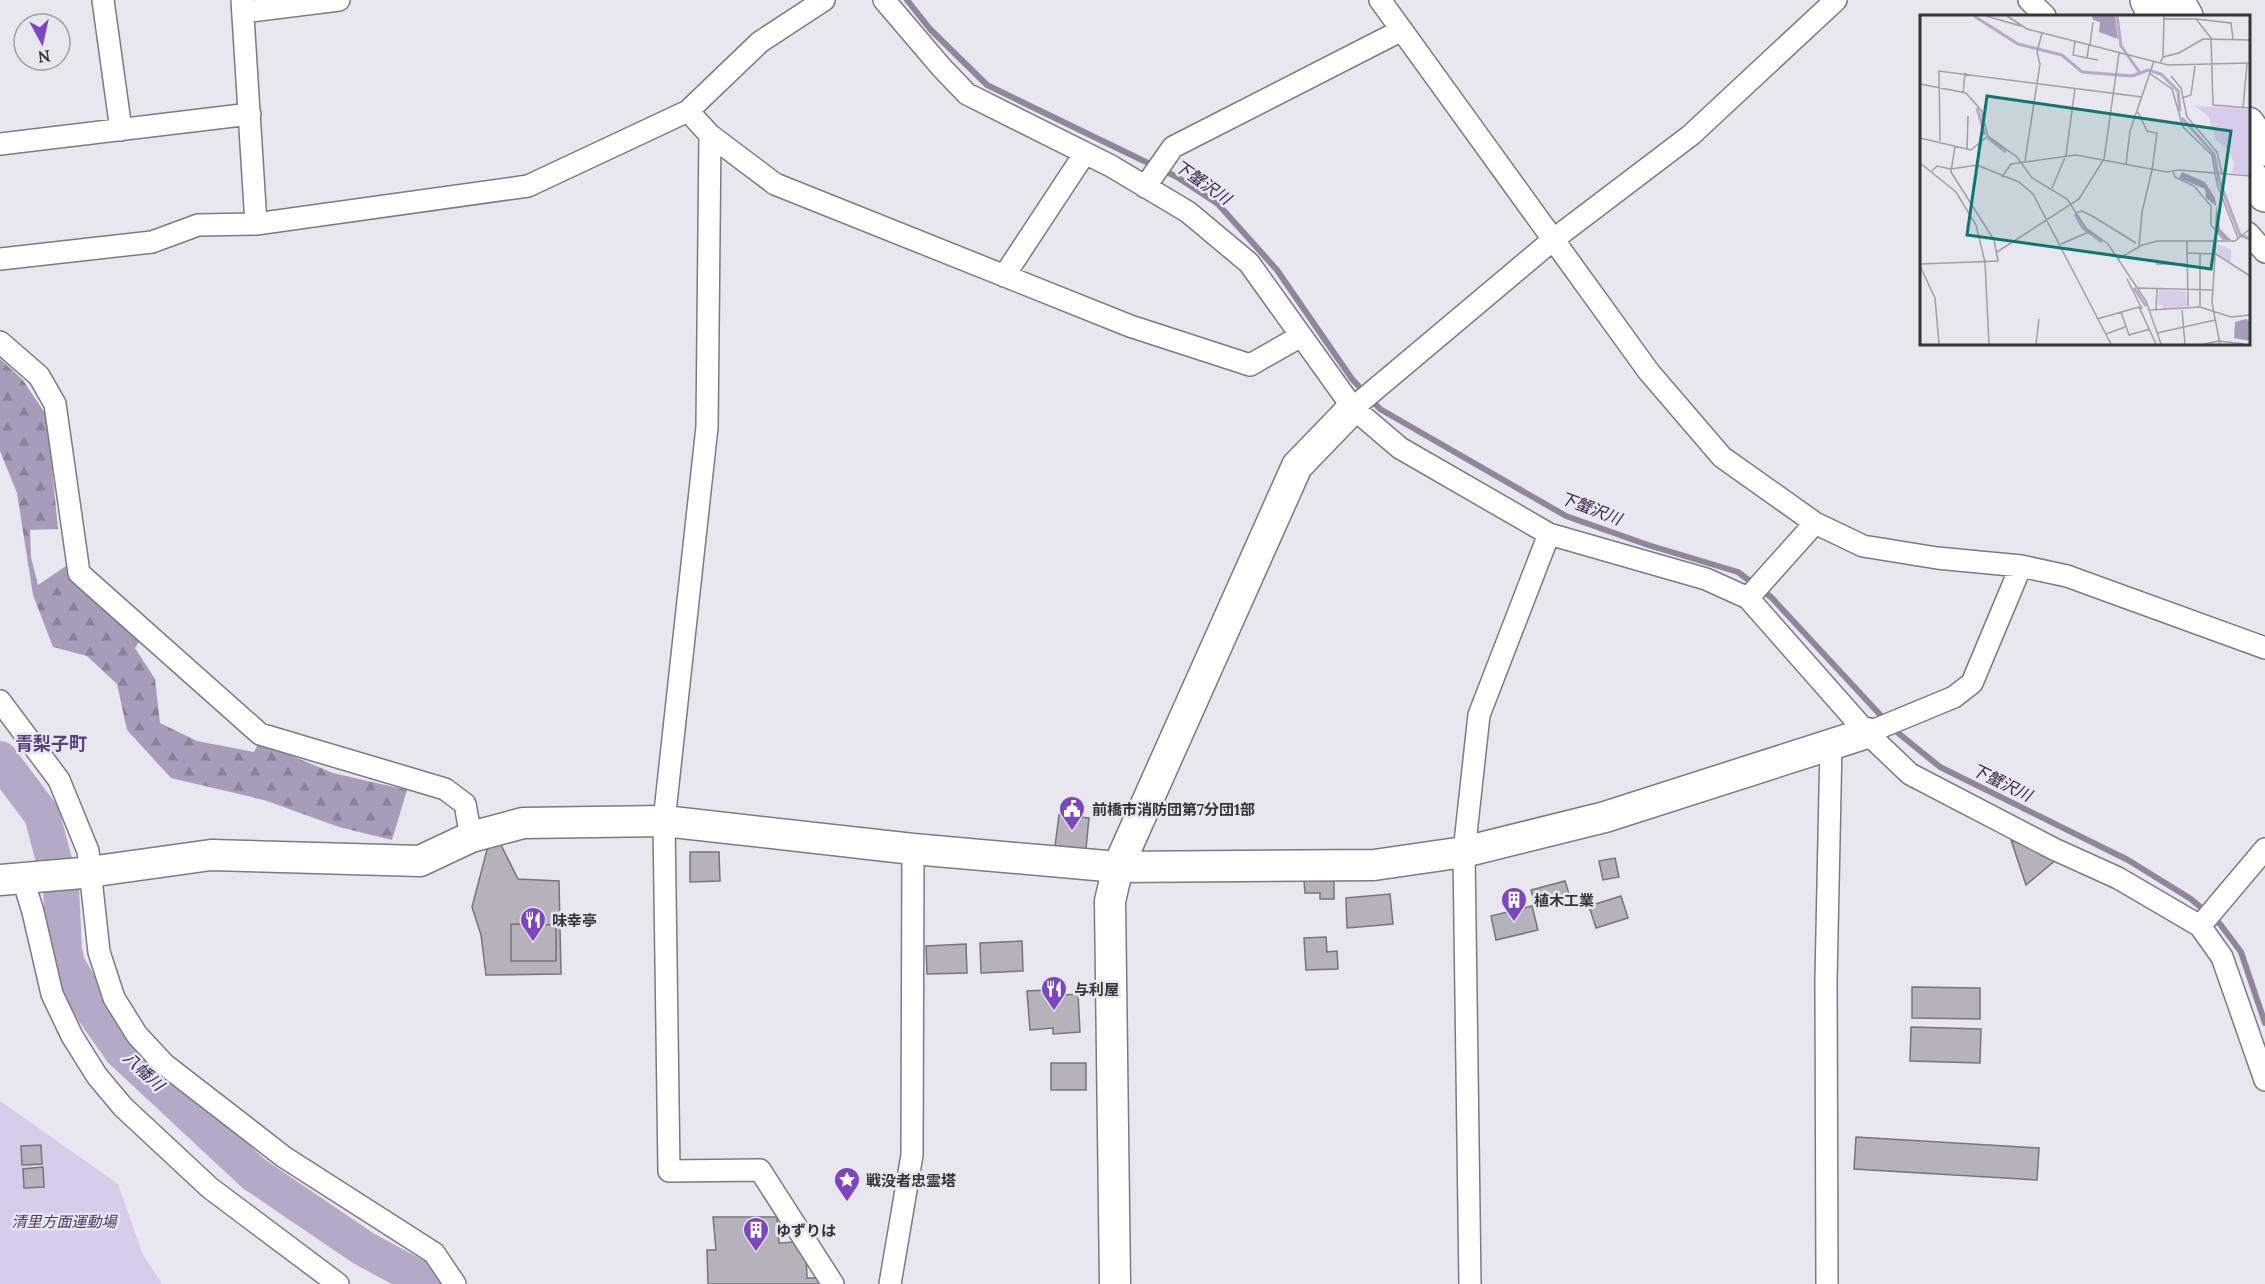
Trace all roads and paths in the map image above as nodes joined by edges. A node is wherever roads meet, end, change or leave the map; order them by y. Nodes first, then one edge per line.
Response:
1 (103, 0) edge
2 (339, 0) edge
3 (824, 0) edge
4 (884, 0) edge
5 (1380, 0) edge
6 (1836, 0) edge
7 (2029, 0) edge
8 (2147, 0) edge
9 (2177, 0) edge
10 (243, 6) edge
11 (2045, 15) edge
12 (2154, 15) edge
13 (2185, 15) edge
14 (1402, 30) junction
15 (688, 111) junction
16 (250, 114) junction
17 (2250, 127) edge
18 (121, 130) junction
19 (710, 135) junction
20 (0, 144) edge
21 (2265, 149) edge
22 (1085, 153) junction
23 (2250, 176) edge
24 (1146, 187) junction
25 (2265, 195) edge
26 (256, 224) junction
27 (2250, 235) edge
28 (1554, 239) junction
29 (2265, 252) edge
30 (0, 259) edge
31 (1004, 276) junction
32 (1301, 336) junction
33 (0, 342) edge
34 (1353, 408) junction
35 (1815, 523) junction
36 (1550, 534) junction
37 (2021, 567) junction
38 (1748, 598) junction
39 (2265, 648) edge
40 (0, 701) edge
41 (1867, 733) junction
42 (1831, 744) junction
43 (664, 821) junction
44 (471, 837) junction
45 (913, 849) junction
46 (2265, 849) edge
47 (1464, 852) junction
48 (1118, 867) junction
49 (86, 872) junction
50 (18, 879) edge
51 (2200, 926) junction
52 (2265, 1080) edge
53 (338, 1284) edge
54 (455, 1284) edge
55 (833, 1284) edge
56 (890, 1284) edge
57 (1115, 1284) edge
58 (1470, 1284) edge
59 (1827, 1284) edge

1 - 18 street
2 - 10 street
3 - 15 street
4 - 22 street
5 - 14 street
6 - 28 street
7 - 11 street
8 - 12 main road
9 - 13 main road
10 - 16 street
14 - 24 street
14 - 28 street
15 - 19 street
15 - 26 street
16 - 18 street
16 - 26 street
17 - 21 main road
18 - 20 street
19 - 31 street
19 - 43 street
22 - 24 street
22 - 31 street
23 - 25 main road
24 - 32 street
26 - 30 street
27 - 29 street
28 - 34 street
28 - 35 street
31 - 32 street
32 - 34 street
33 - 44 street
34 - 36 street
34 - 48 street
35 - 37 street
35 - 38 street
36 - 38 street
36 - 47 street
37 - 39 street
37 - 41 street
38 - 41 street
40 - 49 street
41 - 42 street
41 - 51 street
42 - 47 street
42 - 59 street
43 - 44 street
43 - 45 street
43 - 55 street
44 - 49 street
45 - 48 street
45 - 56 street
46 - 51 street
47 - 48 street
47 - 58 street
48 - 57 street
49 - 50 street
49 - 54 street
50 - 53 street
51 - 52 street

